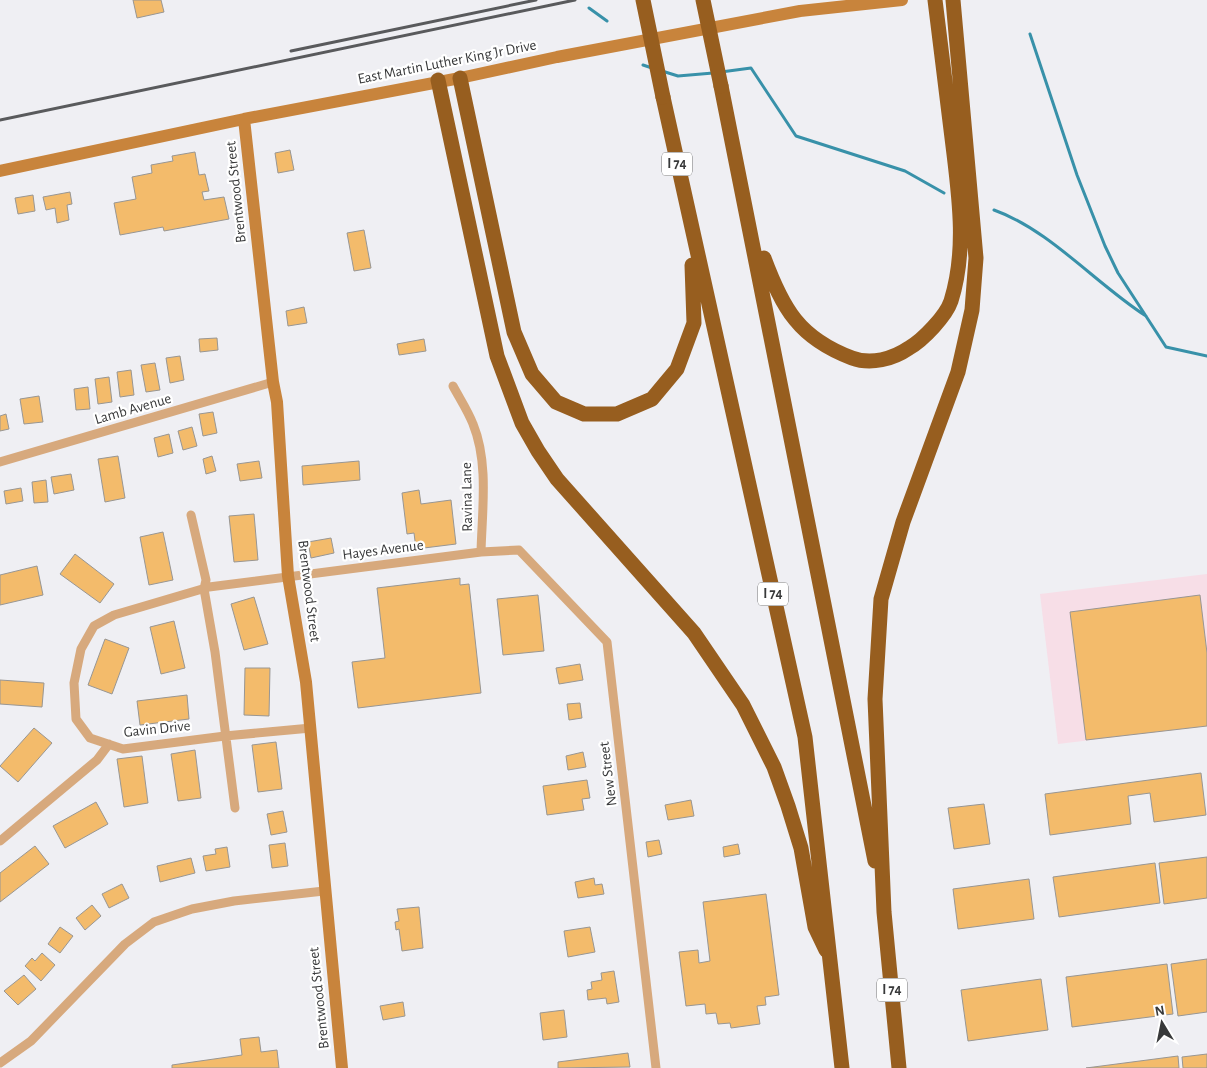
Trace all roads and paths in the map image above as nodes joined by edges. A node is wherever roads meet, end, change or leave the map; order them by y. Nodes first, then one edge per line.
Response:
1 (643, 0) edge
2 (703, 0) edge
3 (902, 0) edge
4 (935, 0) edge
5 (953, 0) edge
6 (460, 78) junction
7 (438, 80) junction
8 (244, 119) junction
9 (0, 172) edge
10 (748, 217) junction
11 (691, 231) junction
12 (273, 382) junction
13 (453, 386) dead end
14 (0, 462) edge
15 (190, 515) dead end
16 (481, 552) junction
17 (288, 576) junction
18 (204, 589) junction
19 (311, 728) junction
20 (225, 736) junction
21 (109, 744) junction
22 (235, 808) dead end
23 (0, 841) edge
24 (324, 891) junction
25 (884, 912) junction
26 (831, 961) junction
27 (0, 1063) edge
28 (342, 1068) edge
29 (656, 1068) edge
30 (842, 1068) edge
31 (899, 1068) edge

1 - 11 highway, I 74, bridge
2 - 10 highway, I 74, bridge
3 - 6 main road, East Martin Luther King Jr Drive
4 - 10 highway
5 - 25 highway
6 - 7 main road, East Martin Luther King Jr Drive
6 - 11 highway
7 - 8 main road, East Martin Luther King Jr Drive
7 - 26 highway
8 - 9 main road, East Martin Luther King Jr Drive
8 - 12 main road, Brentwood Street
10 - 25 highway, I 74
11 - 26 highway, I 74
12 - 14 street, Lamb Avenue
12 - 17 main road, Brentwood Street
13 - 16 street, Ravina Lane
15 - 18 street
16 - 17 street, Hayes Avenue
16 - 29 street, New Street
17 - 18 street, Gavin Drive
17 - 19 main road, Brentwood Street
18 - 20 street
18 - 21 street, Gavin Drive
19 - 20 street, Gavin Drive
19 - 24 main road, Brentwood Street
20 - 21 street, Gavin Drive
20 - 22 street
21 - 23 street
24 - 27 street
24 - 28 main road, Brentwood Street
25 - 31 highway, I 74
26 - 30 highway, I 74

